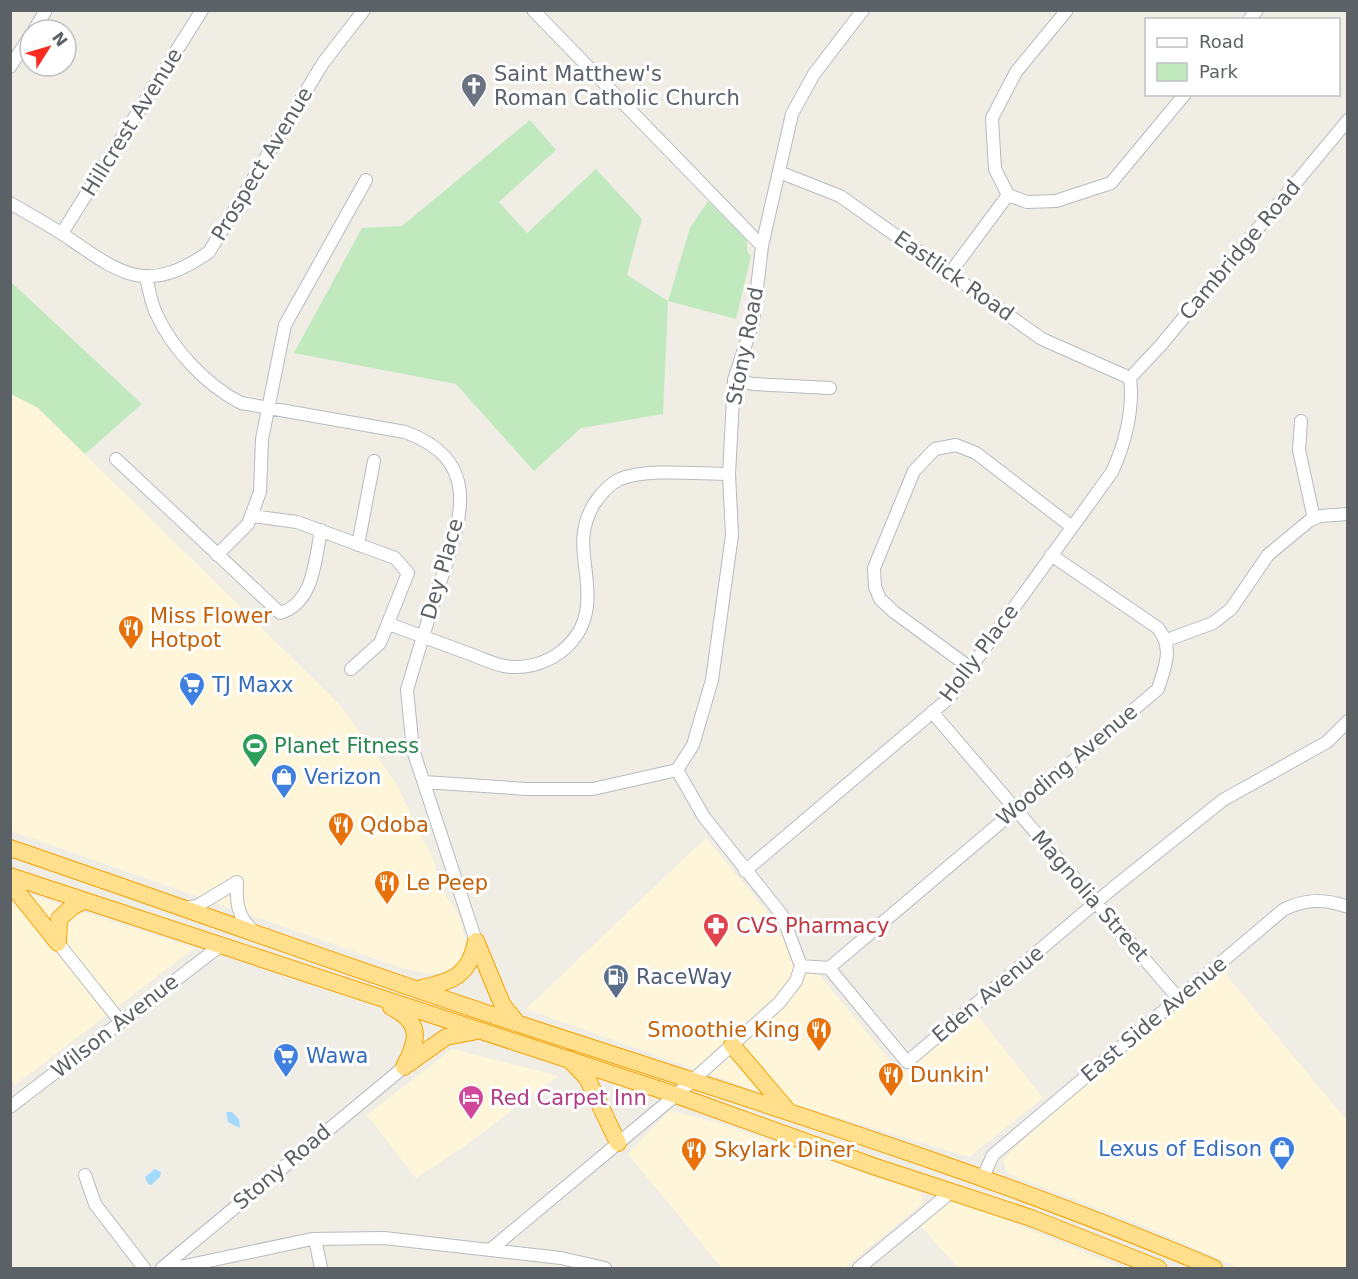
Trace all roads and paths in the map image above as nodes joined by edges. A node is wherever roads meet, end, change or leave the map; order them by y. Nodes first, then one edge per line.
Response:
1 (202, 10) edge
2 (364, 10) edge
3 (533, 10) edge
4 (863, 10) edge
5 (1067, 10) edge
6 (1183, 96) edge
7 (1347, 120) edge
8 (779, 172) junction
9 (366, 180) dead end
10 (1008, 195) junction
11 (10, 203) edge
12 (62, 233) junction
13 (762, 246) junction
14 (950, 273) junction
15 (146, 278) junction
16 (1130, 378) junction
17 (734, 380) junction
18 (830, 388) dead end
19 (270, 408) junction
20 (1301, 422) dead end
21 (116, 459) dead end
22 (375, 461) dead end
23 (729, 474) junction
24 (1347, 514) edge
25 (252, 516) junction
26 (1314, 519) junction
27 (1072, 526) junction
28 (321, 530) junction
29 (358, 545) junction
30 (217, 555) junction
31 (1051, 555) junction
32 (389, 624) junction
33 (422, 637) junction
34 (1167, 640) junction
35 (969, 667) junction
36 (351, 669) dead end
37 (932, 712) junction
38 (1347, 721) edge
39 (677, 770) junction
40 (424, 782) junction
41 (1014, 808) junction
42 (10, 848) edge
43 (745, 871) junction
44 (10, 876) edge
45 (10, 883) edge
46 (83, 901) junction
47 (1096, 903) junction
48 (1347, 906) edge
49 (185, 908) junction
50 (257, 933) junction
51 (476, 941) junction
52 (58, 943) junction
53 (220, 946) junction
54 (801, 966) junction
55 (829, 968) junction
56 (350, 988) junction
57 (419, 989) junction
58 (1178, 998) junction
59 (120, 1021) junction
60 (517, 1023) junction
61 (481, 1031) junction
62 (732, 1045) junction
63 (569, 1058) junction
64 (404, 1067) junction
65 (694, 1079) junction
66 (676, 1095) junction
67 (13, 1101) edge
68 (789, 1112) junction
69 (618, 1143) junction
70 (85, 1175) dead end
71 (983, 1177) junction
72 (951, 1192) junction
73 (315, 1239) junction
74 (490, 1250) junction
75 (144, 1269) edge
76 (162, 1269) edge
77 (175, 1269) edge
78 (321, 1269) edge
79 (605, 1269) edge
80 (859, 1269) edge
81 (1158, 1269) edge
82 (1214, 1269) edge

1 - 12 street, Hillcrest Avenue
2 - 15 street, Prospect Avenue
3 - 13 street
4 - 8 street, Stony Road
5 - 10 street
6 - 10 street
7 - 16 street, Cambridge Road
8 - 13 street, Stony Road
8 - 14 street, Eastlick Road
9 - 19 street
10 - 14 street
11 - 12 street
12 - 15 street
13 - 17 street, Stony Road
14 - 16 street, Eastlick Road
15 - 19 street, Dey Place
16 - 27 street, Holly Place
17 - 18 street
17 - 23 street, Stony Road
19 - 25 street
19 - 33 street, Dey Place
20 - 26 street
21 - 30 street
22 - 29 street
23 - 33 street
23 - 39 street, Stony Road
24 - 26 street
25 - 28 street
25 - 30 street
26 - 34 street
27 - 31 street, Holly Place
27 - 35 street
28 - 29 street
28 - 30 street
29 - 32 street
31 - 34 street
31 - 35 street, Holly Place
32 - 33 street
32 - 36 street
33 - 40 street, Dey Place
34 - 41 street, Wooding Avenue
35 - 37 street, Holly Place
37 - 41 street, Magnolia Street
37 - 43 street, Holly Place
38 - 47 street, Eden Avenue
39 - 40 street
39 - 43 street
40 - 51 street, Dey Place
41 - 47 street, Magnolia Street
41 - 55 street, Wooding Avenue
42 - 49 highway
43 - 54 street
44 - 46 highway
45 - 52 highway
46 - 52 highway
46 - 53 highway
47 - 55 street, Eden Avenue
47 - 58 street, Magnolia Street
48 - 58 street, East Side Avenue
49 - 50 highway
49 - 50 street
50 - 57 highway
51 - 57 highway
51 - 60 highway
52 - 59 street
53 - 56 highway
53 - 59 street, Wilson Avenue
54 - 55 street
54 - 62 street
56 - 61 highway
56 - 64 highway
57 - 60 highway
58 - 71 street, East Side Avenue
59 - 67 street, Wilson Avenue
60 - 65 highway
61 - 63 highway
61 - 64 highway
62 - 65 street
62 - 68 highway
63 - 66 highway
63 - 69 highway
64 - 76 street, Stony Road
65 - 66 street
65 - 68 highway
66 - 69 street
66 - 72 highway
68 - 71 highway
69 - 74 street
70 - 75 street
71 - 82 highway
72 - 80 street
72 - 81 highway
73 - 74 street
73 - 77 street
73 - 78 street
74 - 79 street

